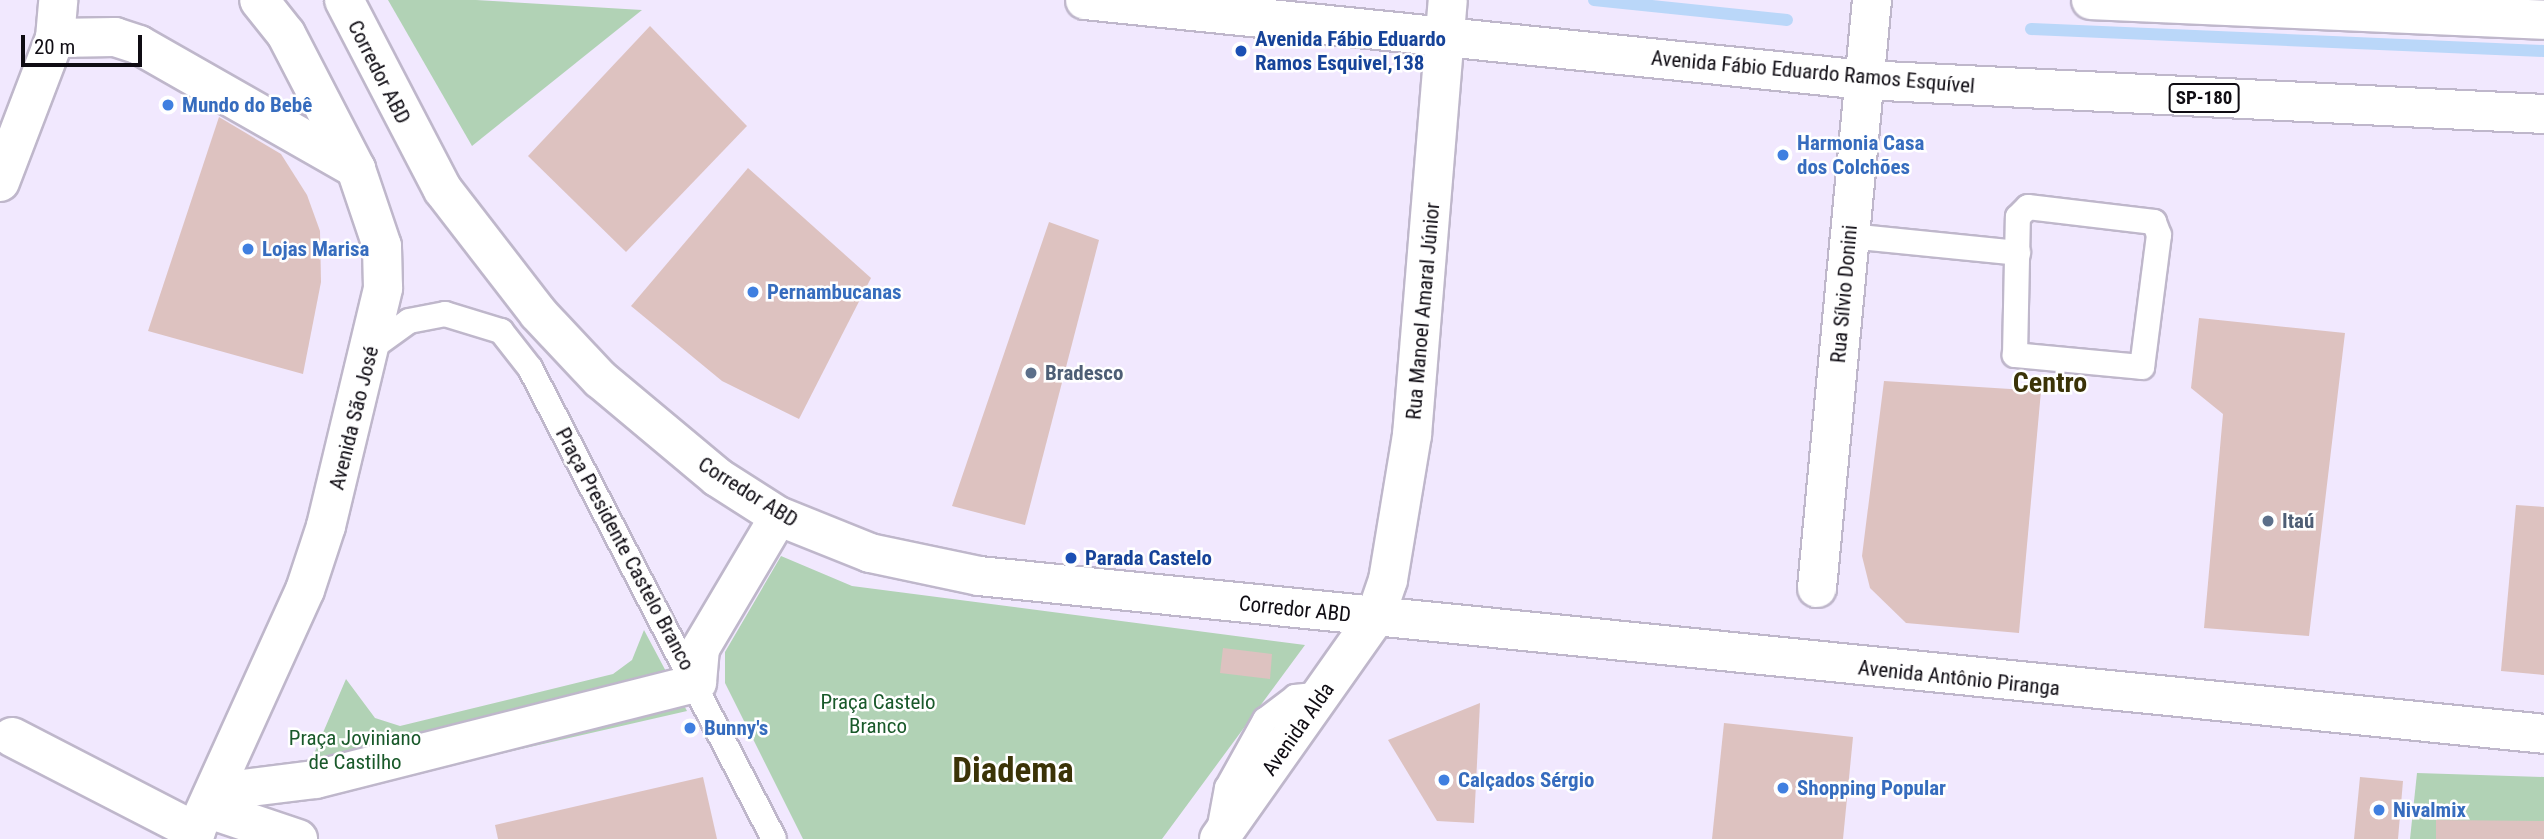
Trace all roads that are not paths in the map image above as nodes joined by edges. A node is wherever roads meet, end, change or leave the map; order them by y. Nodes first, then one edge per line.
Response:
1 (58, 0) edge
2 (259, 0) edge
3 (344, 0) edge
4 (1085, 0) edge
5 (1448, 0) edge
6 (1872, 0) edge
7 (2091, 0) edge
8 (2544, 20) edge
9 (1445, 37) junction
10 (55, 38) junction
11 (1864, 80) junction
12 (2544, 114) edge
13 (356, 169) junction
14 (0, 182) edge
15 (1849, 236) junction
16 (2018, 253) junction
17 (373, 347) junction
18 (778, 516) junction
19 (1817, 588) dead end
20 (1375, 618) junction
21 (697, 682) junction
22 (2544, 734) edge
23 (12, 737) dead end
24 (204, 818) edge
25 (298, 839) edge
26 (774, 839) edge
27 (1219, 839) edge

1 - 10 street
2 - 13 street, Avenida São José
3 - 18 street, Corredor ABD
4 - 9 street, Avenida Fábio Eduardo Ramos Esquível / SP-180
5 - 9 street, Rua Manoel Amaral Júnior
6 - 11 street, Rua Sílvio Donini
7 - 8 street
9 - 11 street, Avenida Fábio Eduardo Ramos Esquível / SP-180
9 - 20 street, Rua Manoel Amaral Júnior
10 - 13 street
10 - 14 street
11 - 12 street, Avenida Fábio Eduardo Ramos Esquível / SP-180
11 - 15 street, Rua Sílvio Donini
13 - 17 street, Avenida São José
15 - 16 lane
15 - 19 street, Rua Sílvio Donini
16 - 16 lane
17 - 21 lane, Praça Presidente Castelo Branco
17 - 24 street, Avenida São José
18 - 20 street, Corredor ABD
18 - 21 street
20 - 22 street, Avenida Antônio Piranga
20 - 27 street, Avenida Alda
21 - 24 street, Praça Presidente Castelo Branco
21 - 26 lane
23 - 24 street
24 - 25 street

